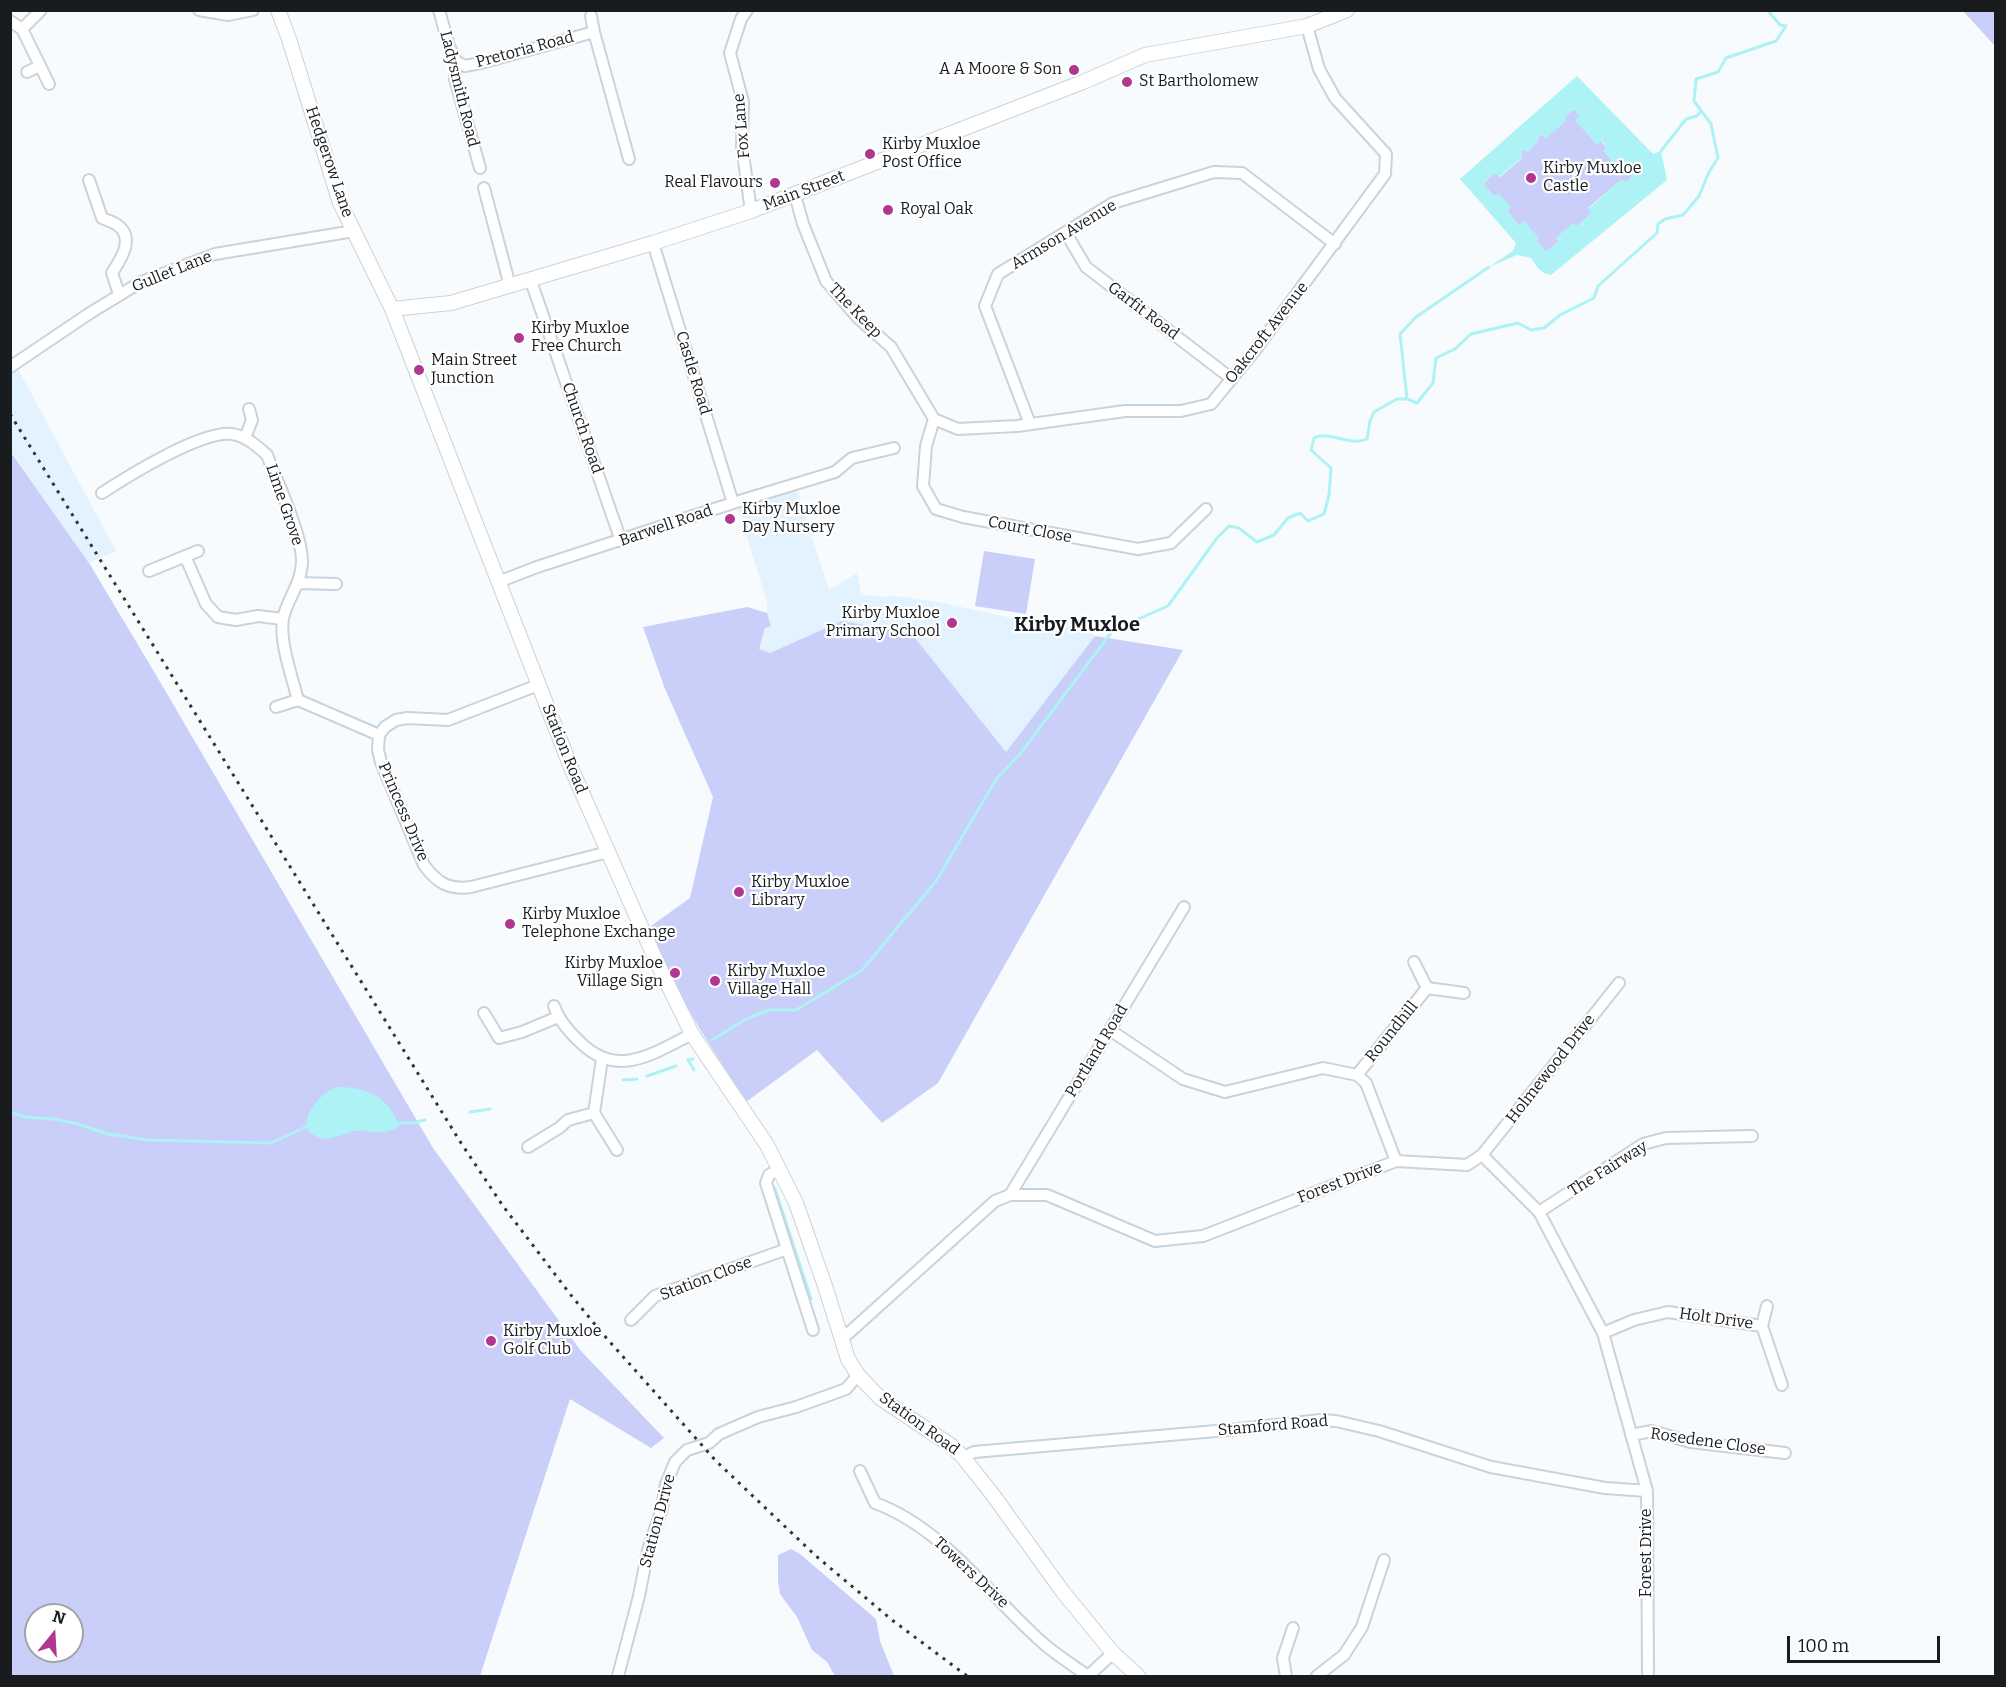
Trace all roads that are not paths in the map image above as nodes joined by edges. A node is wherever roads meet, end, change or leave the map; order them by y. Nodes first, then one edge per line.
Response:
1 (41, 10) edge
2 (199, 10) edge
3 (253, 10) edge
4 (278, 10) edge
5 (440, 10) edge
6 (747, 10) edge
7 (1347, 10) edge
8 (591, 16) dead end
9 (10, 21) edge
10 (1307, 26) junction
11 (22, 29) junction
12 (594, 32) junction
13 (456, 61) junction
14 (40, 66) junction
15 (27, 72) dead end
16 (49, 84) dead end
17 (629, 159) dead end
18 (480, 168) dead end
19 (89, 180) dead end
20 (484, 188) dead end
21 (795, 195) junction
22 (751, 210) junction
23 (354, 231) junction
24 (1066, 232) junction
25 (653, 243) junction
26 (1335, 244) junction
27 (531, 281) junction
28 (510, 286) junction
29 (119, 294) junction
30 (392, 309) junction
31 (10, 367) edge
32 (1232, 379) junction
33 (249, 409) dead end
34 (934, 419) junction
35 (1030, 424) junction
36 (245, 438) junction
37 (894, 448) dead end
38 (102, 493) dead end
39 (733, 503) junction
40 (1206, 509) dead end
41 (621, 541) junction
42 (198, 551) dead end
43 (185, 556) junction
44 (149, 572) dead end
45 (498, 582) junction
46 (298, 583) junction
47 (336, 584) dead end
48 (283, 619) junction
49 (538, 685) junction
50 (298, 700) junction
51 (276, 707) dead end
52 (379, 735) junction
53 (608, 852) junction
54 (1184, 908) dead end
55 (1414, 962) dead end
56 (1619, 982) dead end
57 (1427, 988) junction
58 (1464, 993) dead end
59 (554, 1006) dead end
60 (484, 1013) dead end
61 (558, 1017) junction
62 (1110, 1030) junction
63 (692, 1034) junction
64 (602, 1059) junction
65 (1357, 1075) junction
66 (594, 1113) junction
67 (1752, 1136) dead end
68 (528, 1146) dead end
69 (617, 1150) dead end
70 (1482, 1155) junction
71 (1396, 1161) junction
72 (779, 1169) junction
73 (1010, 1195) junction
74 (1539, 1212) junction
75 (787, 1249) junction
76 (1767, 1306) dead end
77 (631, 1320) dead end
78 (1762, 1326) junction
79 (813, 1330) dead end
80 (1603, 1333) junction
81 (841, 1340) junction
82 (858, 1376) junction
83 (1782, 1385) dead end
84 (1631, 1435) junction
85 (1785, 1453) dead end
86 (963, 1457) junction
87 (860, 1471) dead end
88 (1647, 1491) junction
89 (1384, 1560) dead end
90 (1293, 1628) dead end
91 (1113, 1653) junction
92 (618, 1677) edge
93 (1138, 1677) edge
94 (1286, 1677) edge
95 (1317, 1677) edge
96 (1648, 1677) edge

1 - 11 street
2 - 3 street
4 - 23 street, Hedgerow Lane
5 - 13 street, Ladysmith Road
6 - 22 street, Fox Lane
7 - 10 street, Main Street
8 - 12 street, Pretoria Road
9 - 11 street
10 - 21 street, Main Street
10 - 26 street, Oakcroft Avenue
11 - 14 street
12 - 13 street, Pretoria Road
12 - 17 street, Pretoria Road
13 - 18 street, Ladysmith Road
14 - 15 street
14 - 16 street
19 - 29 street
20 - 28 street
21 - 22 street, Main Street
21 - 34 street, The Keep
22 - 25 street, Main Street
23 - 29 street, Gullet Lane
23 - 30 street, Hedgerow Lane
24 - 26 street, Armson Avenue
24 - 32 street, Garfit Road
24 - 35 street, Armson Avenue
25 - 27 street, Main Street
25 - 39 street, Castle Road
26 - 32 street, Oakcroft Avenue
27 - 28 street, Main Street
27 - 41 street, Church Road
28 - 30 street, Main Street
29 - 31 street, Gullet Lane
30 - 45 street, Station Road
32 - 35 street, Oakcroft Avenue
33 - 36 street
34 - 35 street, Oakcroft Avenue
34 - 40 street, Court Close
36 - 38 street
36 - 46 street, Lime Grove
37 - 39 street, Barwell Road
39 - 41 street, Barwell Road
41 - 45 street, Barwell Road
42 - 43 street
43 - 44 street
43 - 48 street
45 - 49 street, Station Road
46 - 47 street
46 - 48 street, Lime Grove
48 - 50 street, Lime Grove
49 - 52 street
49 - 53 street, Station Road
50 - 51 street
50 - 52 street
52 - 53 street, Princess Drive
53 - 63 street, Station Road
54 - 62 street, Portland Road
55 - 57 street, Roundhill
56 - 70 street, Holmewood Drive
57 - 58 street, Roundhill
57 - 65 street, Roundhill
59 - 61 street
60 - 61 street
61 - 64 street
62 - 65 street
62 - 73 street, Portland Road
63 - 64 street
63 - 72 street, Station Road
64 - 66 street
65 - 71 street
66 - 68 street
66 - 69 street
67 - 74 street, The Fairway
70 - 71 street, Forest Drive
70 - 74 street, Forest Drive
71 - 73 street, Forest Drive
72 - 75 street
72 - 81 street, Station Road
73 - 81 street
74 - 80 street, Forest Drive
75 - 77 street, Station Close
75 - 79 street
76 - 78 street, Holt Drive
78 - 80 street, Holt Drive
78 - 83 street, Holt Drive
80 - 84 street, Forest Drive
81 - 82 street, Station Road
82 - 86 street, Station Road
82 - 92 street, Station Drive
84 - 85 street, Rosedene Close
84 - 88 street, Forest Drive
86 - 88 street, Stamford Road
86 - 91 street, Station Road
87 - 91 street, Towers Drive
88 - 96 street, Forest Drive
89 - 95 street
90 - 94 street
91 - 93 street, Station Road

